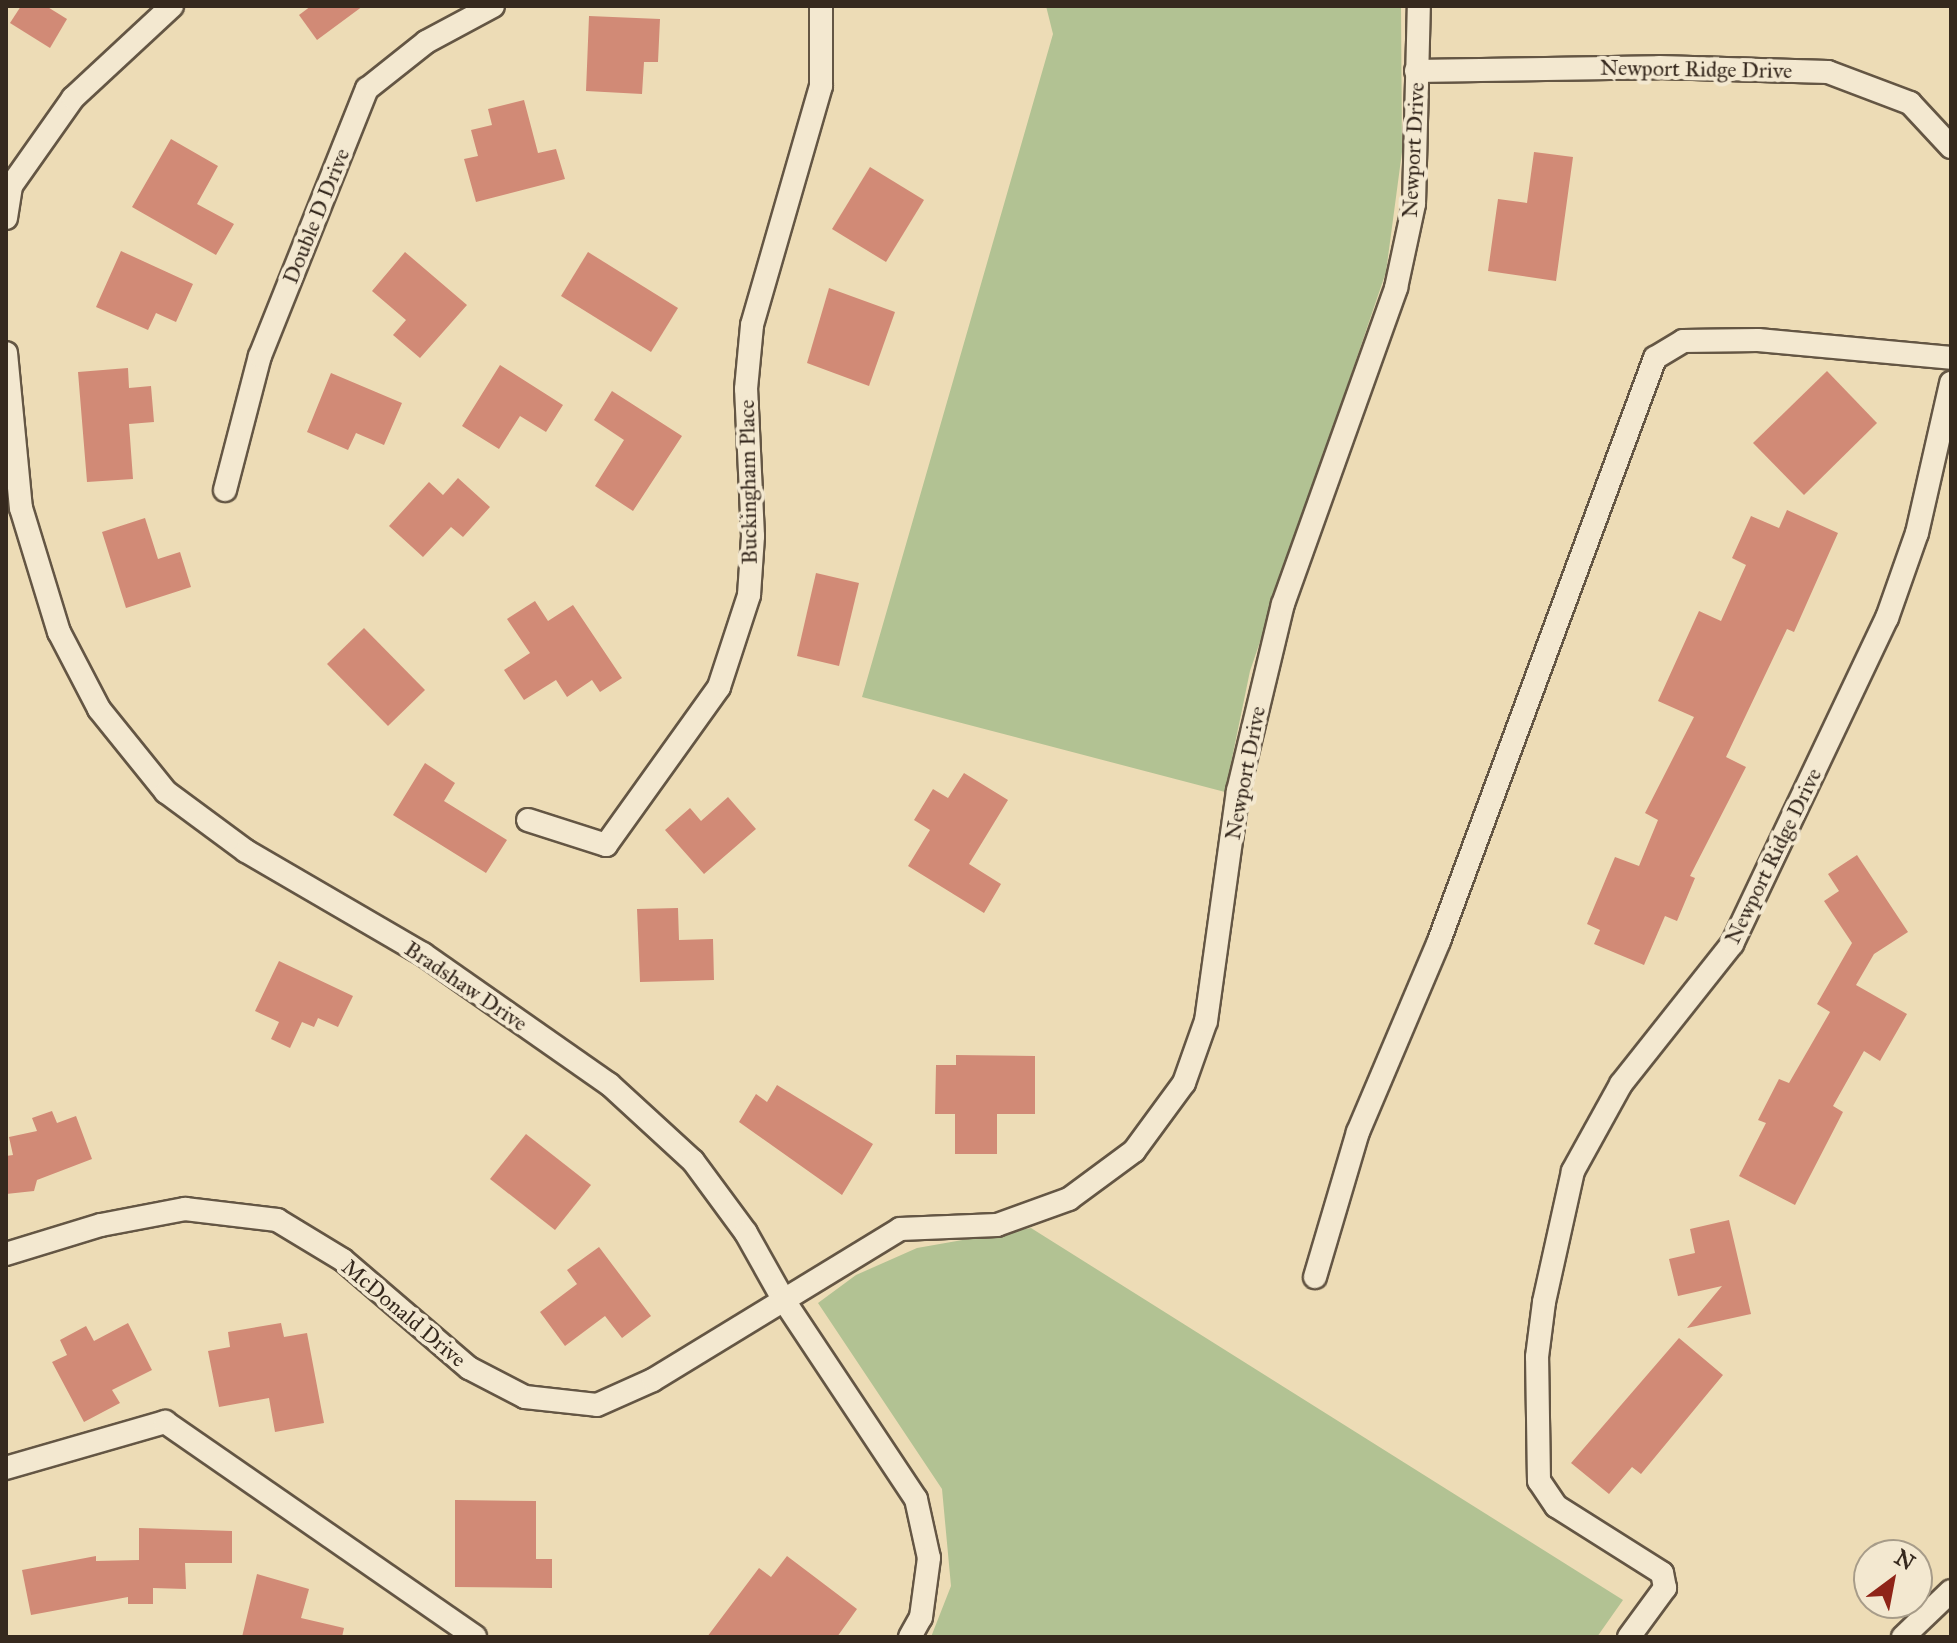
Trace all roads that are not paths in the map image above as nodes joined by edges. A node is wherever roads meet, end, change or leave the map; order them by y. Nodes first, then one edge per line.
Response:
1 (172, 6) edge
2 (493, 6) edge
3 (821, 6) edge
4 (1419, 6) edge
5 (1416, 71) junction
6 (1951, 147) edge
7 (8, 186) edge
8 (6, 218) edge
9 (6, 353) edge
10 (1951, 358) edge
11 (1951, 383) edge
12 (225, 490) dead end
13 (528, 820) dead end
14 (6, 1254) edge
15 (1315, 1277) dead end
16 (783, 1299) junction
17 (6, 1468) edge
18 (1951, 1591) edge
19 (475, 1637) edge
20 (910, 1637) edge
21 (1629, 1637) edge
22 (1903, 1637) edge

1 - 7 street
2 - 12 street, Double D Drive
3 - 13 street, Buckingham Place
4 - 5 street, Newport Drive
5 - 6 street, Newport Ridge Drive
5 - 16 street, Newport Drive
7 - 8 street
9 - 16 street, Bradshaw Drive
10 - 15 street
11 - 21 street, Newport Ridge Drive
14 - 16 street, McDonald Drive
16 - 20 street, Bradshaw Drive
17 - 19 street
18 - 22 street

